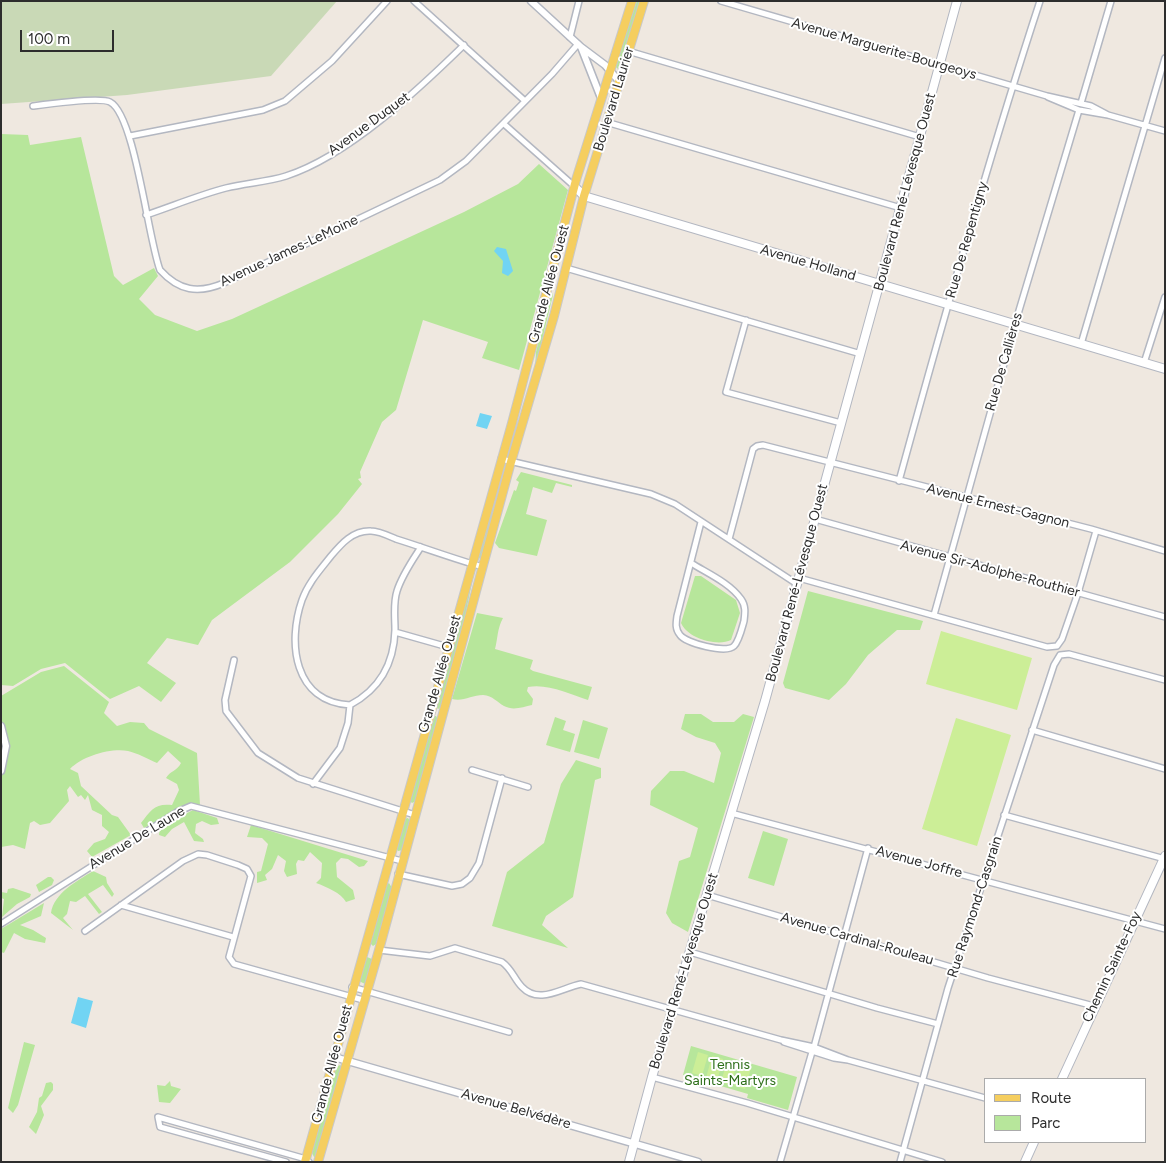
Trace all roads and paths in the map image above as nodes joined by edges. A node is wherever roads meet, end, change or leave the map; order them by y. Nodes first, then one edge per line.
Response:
1 (387, 1) edge
2 (414, 1) edge
3 (531, 1) edge
4 (579, 1) edge
5 (632, 1) edge
6 (644, 1) edge
7 (721, 1) edge
8 (956, 1) edge
9 (1040, 1) edge
10 (1111, 1) edge
11 (570, 37) junction
12 (464, 45) junction
13 (579, 45) junction
14 (628, 51) junction
15 (1165, 58) edge
16 (939, 66) junction
17 (609, 72) junction
18 (619, 81) junction
19 (1012, 86) junction
20 (1047, 96) junction
21 (601, 98) junction
22 (525, 102) junction
23 (1081, 103) junction
24 (34, 106) dead end
25 (1078, 110) junction
26 (1108, 115) junction
27 (606, 122) junction
28 (504, 124) junction
29 (1144, 125) junction
30 (1165, 131) edge
31 (130, 136) junction
32 (920, 136) junction
33 (574, 186) junction
34 (584, 196) junction
35 (901, 208) junction
36 (146, 214) junction
37 (566, 268) junction
38 (880, 284) junction
39 (1165, 297) edge
40 (948, 305) junction
41 (746, 320) junction
42 (1015, 324) junction
43 (1081, 344) junction
44 (861, 354) junction
45 (1144, 362) junction
46 (1165, 369) edge
47 (841, 424) junction
48 (501, 459) junction
49 (511, 462) junction
50 (831, 462) junction
51 (900, 481) junction
52 (966, 498) junction
53 (815, 519) junction
54 (702, 522) junction
55 (1096, 530) junction
56 (729, 539) junction
57 (421, 547) junction
58 (1165, 551) edge
59 (949, 558) junction
60 (690, 563) junction
61 (472, 564) junction
62 (483, 567) junction
63 (798, 581) junction
64 (1078, 593) junction
65 (934, 614) junction
66 (1165, 617) edge
67 (395, 632) junction
68 (448, 647) junction
69 (234, 660) dead end
70 (1165, 680) edge
71 (350, 705) junction
72 (430, 711) junction
73 (442, 714) junction
74 (1, 726) edge
75 (1032, 730) junction
76 (1165, 769) edge
77 (472, 770) dead end
78 (1, 771) edge
79 (502, 778) junction
80 (313, 784) junction
81 (528, 787) dead end
82 (402, 810) junction
83 (732, 813) junction
84 (415, 814) junction
85 (1004, 815) junction
86 (868, 848) junction
87 (1164, 858) edge
88 (389, 859) junction
89 (402, 861) junction
90 (398, 874) junction
91 (984, 880) junction
92 (707, 895) junction
93 (120, 905) junction
94 (1134, 921) junction
95 (1, 924) edge
96 (1165, 929) edge
97 (85, 931) dead end
98 (844, 936) junction
99 (233, 937) junction
100 (379, 950) junction
101 (690, 952) junction
102 (956, 967) junction
103 (352, 988) junction
104 (366, 991) junction
105 (829, 992) junction
106 (350, 997) junction
107 (363, 1000) junction
108 (1094, 1006) junction
109 (673, 1010) junction
110 (938, 1024) junction
111 (509, 1032) dead end
112 (813, 1050) junction
113 (334, 1057) junction
114 (347, 1061) junction
115 (652, 1077) junction
116 (1062, 1078) edge
117 (922, 1080) junction
118 (984, 1098) edge
119 (793, 1118) junction
120 (634, 1142) junction
121 (1034, 1143) edge
122 (903, 1150) junction
123 (307, 1161) edge
124 (286, 1162) edge
125 (318, 1162) edge
126 (629, 1162) edge
127 (698, 1162) edge
128 (780, 1162) edge
129 (900, 1162) edge
130 (942, 1162) edge
131 (1025, 1162) edge

1 - 31 street
2 - 12 street
3 - 11 street
4 - 11 street
5 - 17 main road, Boulevard Laurier
6 - 14 main road, Boulevard Laurier
7 - 16 street, Avenue Marguerite-Bourgeoys
8 - 16 main road, Boulevard René-Lévesque Ouest
9 - 19 street, Rue De Repentigny
10 - 23 street
11 - 13 street
12 - 22 street
12 - 36 street, Avenue Duquet
13 - 17 street
13 - 21 street
13 - 22 street, Avenue James-LeMoine
14 - 18 main road, Boulevard Laurier
14 - 32 street
15 - 29 street
16 - 19 street, Avenue Marguerite-Bourgeoys
16 - 32 main road, Boulevard René-Lévesque Ouest
17 - 18 street
17 - 21 main road, Boulevard Laurier
18 - 27 main road, Boulevard Laurier
19 - 20 street, Avenue Marguerite-Bourgeoys
19 - 40 street, Rue De Repentigny
20 - 23 street, Avenue Marguerite-Bourgeoys
20 - 25 street, Avenue Marguerite-Bourgeoys
21 - 33 main road, Boulevard Laurier
22 - 28 street, Avenue James-LeMoine
23 - 26 street, Avenue Marguerite-Bourgeoys
24 - 31 street, Avenue James-LeMoine
25 - 26 street, Avenue Marguerite-Bourgeoys
25 - 42 street, Rue De Callières
26 - 29 street, Avenue Marguerite-Bourgeoys
27 - 34 main road, Boulevard Laurier
27 - 35 street
28 - 33 street, Avenue Holland
28 - 36 street, Avenue James-LeMoine
29 - 30 street, Avenue Marguerite-Bourgeoys
29 - 43 street
31 - 36 street, Avenue James-LeMoine
32 - 35 main road, Boulevard René-Lévesque Ouest
33 - 34 main road, Avenue Holland
33 - 48 main road, Grande Allée Ouest
34 - 37 main road, Grande Allée Ouest
34 - 38 main road, Avenue Holland
35 - 38 main road, Boulevard René-Lévesque Ouest
37 - 41 street
37 - 49 main road, Grande Allée Ouest
38 - 40 main road, Avenue Holland
38 - 44 main road, Boulevard René-Lévesque Ouest
39 - 45 street
40 - 42 main road, Avenue Holland
40 - 51 street, Rue De Repentigny
41 - 44 street
41 - 47 street
42 - 43 main road, Avenue Holland
42 - 52 street, Rue De Callières
43 - 45 main road, Avenue Holland
44 - 47 main road, Boulevard René-Lévesque Ouest
45 - 46 main road, Avenue Holland
47 - 50 main road, Boulevard René-Lévesque Ouest
48 - 49 street
48 - 61 main road, Grande Allée Ouest
49 - 54 street
49 - 62 main road, Grande Allée Ouest
50 - 51 street, Avenue Ernest-Gagnon
50 - 53 main road, Boulevard René-Lévesque Ouest
50 - 56 street, Avenue Ernest-Gagnon
51 - 52 street, Avenue Ernest-Gagnon
52 - 55 street, Avenue Ernest-Gagnon
52 - 59 street, Rue De Callières
53 - 59 street, Avenue Sir-Adolphe-Routhier
53 - 63 main road, Boulevard René-Lévesque Ouest
54 - 56 street
54 - 60 street
55 - 58 street, Avenue Ernest-Gagnon
55 - 64 street
56 - 63 street
57 - 61 street
57 - 67 street
57 - 71 street
59 - 64 street, Avenue Sir-Adolphe-Routhier
59 - 65 street, Rue De Callières
60 - 60 street
61 - 62 street
61 - 68 main road, Grande Allée Ouest
62 - 73 main road, Grande Allée Ouest
63 - 65 street
63 - 83 main road, Boulevard René-Lévesque Ouest
64 - 65 street
64 - 66 street, Avenue Sir-Adolphe-Routhier
67 - 68 street
67 - 71 street
68 - 72 main road, Grande Allée Ouest
69 - 80 street
70 - 75 street, Rue Raymond-Casgrain
71 - 80 street
72 - 73 main road
72 - 82 main road, Grande Allée Ouest
73 - 84 main road, Grande Allée Ouest
74 - 78 street
75 - 76 street
75 - 85 street, Rue Raymond-Casgrain
77 - 79 street
79 - 81 street
79 - 90 street
80 - 82 street
82 - 84 street
82 - 88 main road, Grande Allée Ouest
83 - 86 street, Avenue Joffre
83 - 92 main road, Boulevard René-Lévesque Ouest
84 - 89 main road, Grande Allée Ouest
85 - 87 street
85 - 91 street, Rue Raymond-Casgrain
86 - 91 street, Avenue Joffre
86 - 98 street
87 - 94 main road, Chemin Sainte-Foy
88 - 89 street, Avenue De Laune
88 - 95 street, Avenue De Laune
88 - 103 main road, Grande Allée Ouest
89 - 90 main road, Grande Allée Ouest
90 - 100 main road, Grande Allée Ouest
91 - 94 street, Avenue Joffre
91 - 102 street, Rue Raymond-Casgrain
92 - 98 street, Avenue Cardinal-Rouleau
92 - 101 main road, Boulevard René-Lévesque Ouest
93 - 97 street
93 - 99 street
93 - 99 street
94 - 96 street, Avenue Joffre
94 - 108 main road, Chemin Sainte-Foy
98 - 102 street, Avenue Cardinal-Rouleau
98 - 105 street
99 - 106 street
100 - 104 main road, Grande Allée Ouest
100 - 109 street
101 - 105 street
101 - 109 main road, Boulevard René-Lévesque Ouest
102 - 108 street, Avenue Cardinal-Rouleau
102 - 110 street, Rue Raymond-Casgrain
103 - 104 street
103 - 106 main road, Grande Allée Ouest
104 - 107 main road, Grande Allée Ouest
104 - 111 street
105 - 110 street
105 - 112 street
106 - 107 street
106 - 113 main road, Grande Allée Ouest
107 - 114 main road, Grande Allée Ouest
108 - 116 main road, Chemin Sainte-Foy
109 - 112 street
109 - 115 main road, Boulevard René-Lévesque Ouest
110 - 117 street, Rue Raymond-Casgrain
112 - 117 street
112 - 119 street
113 - 114 street, Avenue Belvédère
113 - 123 main road, Grande Allée Ouest
114 - 120 street, Avenue Belvédère
114 - 125 main road, Grande Allée Ouest
115 - 119 street
115 - 120 main road, Boulevard René-Lévesque Ouest
117 - 118 street
117 - 122 street, Rue Raymond-Casgrain
119 - 122 street
119 - 128 street
120 - 126 main road, Boulevard René-Lévesque Ouest
120 - 127 street, Avenue Belvédère
121 - 131 main road
122 - 129 street, Rue Raymond-Casgrain
122 - 130 street
123 - 124 street

